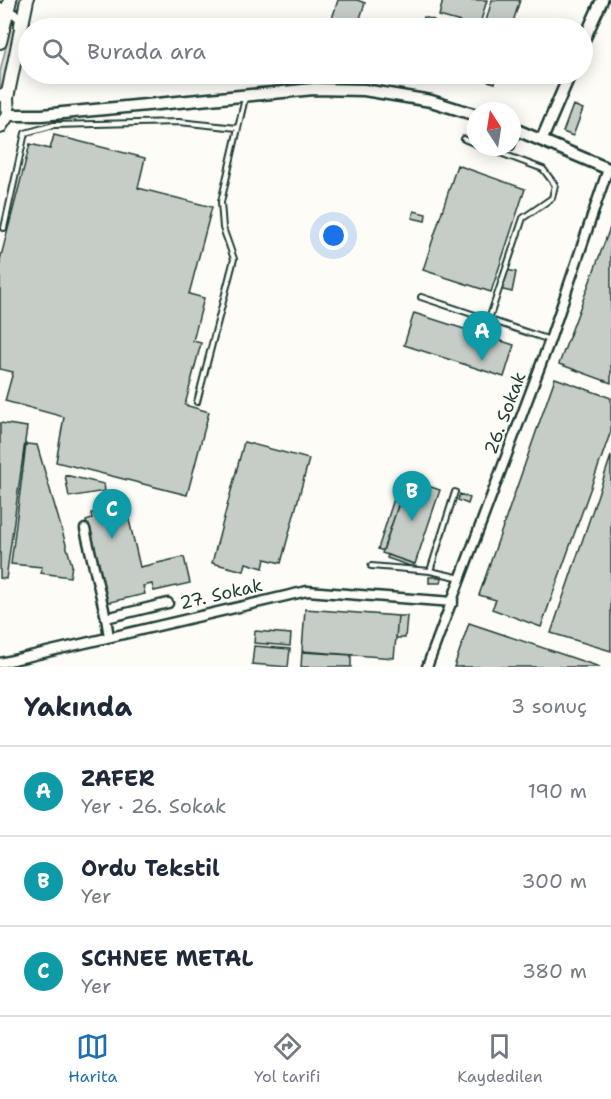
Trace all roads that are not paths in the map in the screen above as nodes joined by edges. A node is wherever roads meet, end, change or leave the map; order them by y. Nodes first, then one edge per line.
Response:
1 (27, 0) edge
2 (602, 0) edge
3 (6, 6) edge
4 (18, 18) edge
5 (23, 18) edge
6 (593, 20) edge
7 (18, 37) edge
8 (18, 40) edge
9 (0, 42) edge
10 (17, 45) junction
11 (566, 84) edge
12 (246, 94) junction
13 (3, 96) edge
14 (467, 112) edge
15 (8, 115) junction
16 (0, 127) edge
17 (237, 128) junction
18 (521, 131) edge
19 (464, 139) dead end
20 (542, 139) junction
21 (467, 140) edge
22 (509, 156) edge
23 (609, 170) edge
24 (4, 228) dead end
25 (421, 297) dead end
26 (489, 320) junction
27 (550, 340) junction
28 (197, 402) dead end
29 (455, 492) dead end
30 (85, 529) dead end
31 (371, 566) dead end
32 (430, 572) junction
33 (462, 578) junction
34 (453, 602) junction
35 (168, 603) dead end
36 (106, 618) junction
37 (109, 637) junction
38 (0, 663) edge
39 (427, 667) edge

1 - 5 main road
2 - 6 street
3 - 4 street
3 - 9 main road
7 - 10 street
8 - 10 main road
10 - 13 main road
11 - 20 street
12 - 14 street
12 - 15 street
12 - 17 lane
13 - 15 main road
15 - 16 main road
17 - 24 lane
17 - 28 lane
18 - 20 street
19 - 21 lane
20 - 23 street
22 - 26 lane
23 - 27 street, 26. Sokak
25 - 26 lane
26 - 27 lane
27 - 33 street, 26. Sokak
29 - 32 lane
30 - 36 street
31 - 32 lane
32 - 33 lane
33 - 34 street, 26. Sokak
34 - 37 street, 27. Sokak
34 - 39 street, 26. Sokak
35 - 36 street
36 - 37 street
37 - 38 street, 27. Sokak

